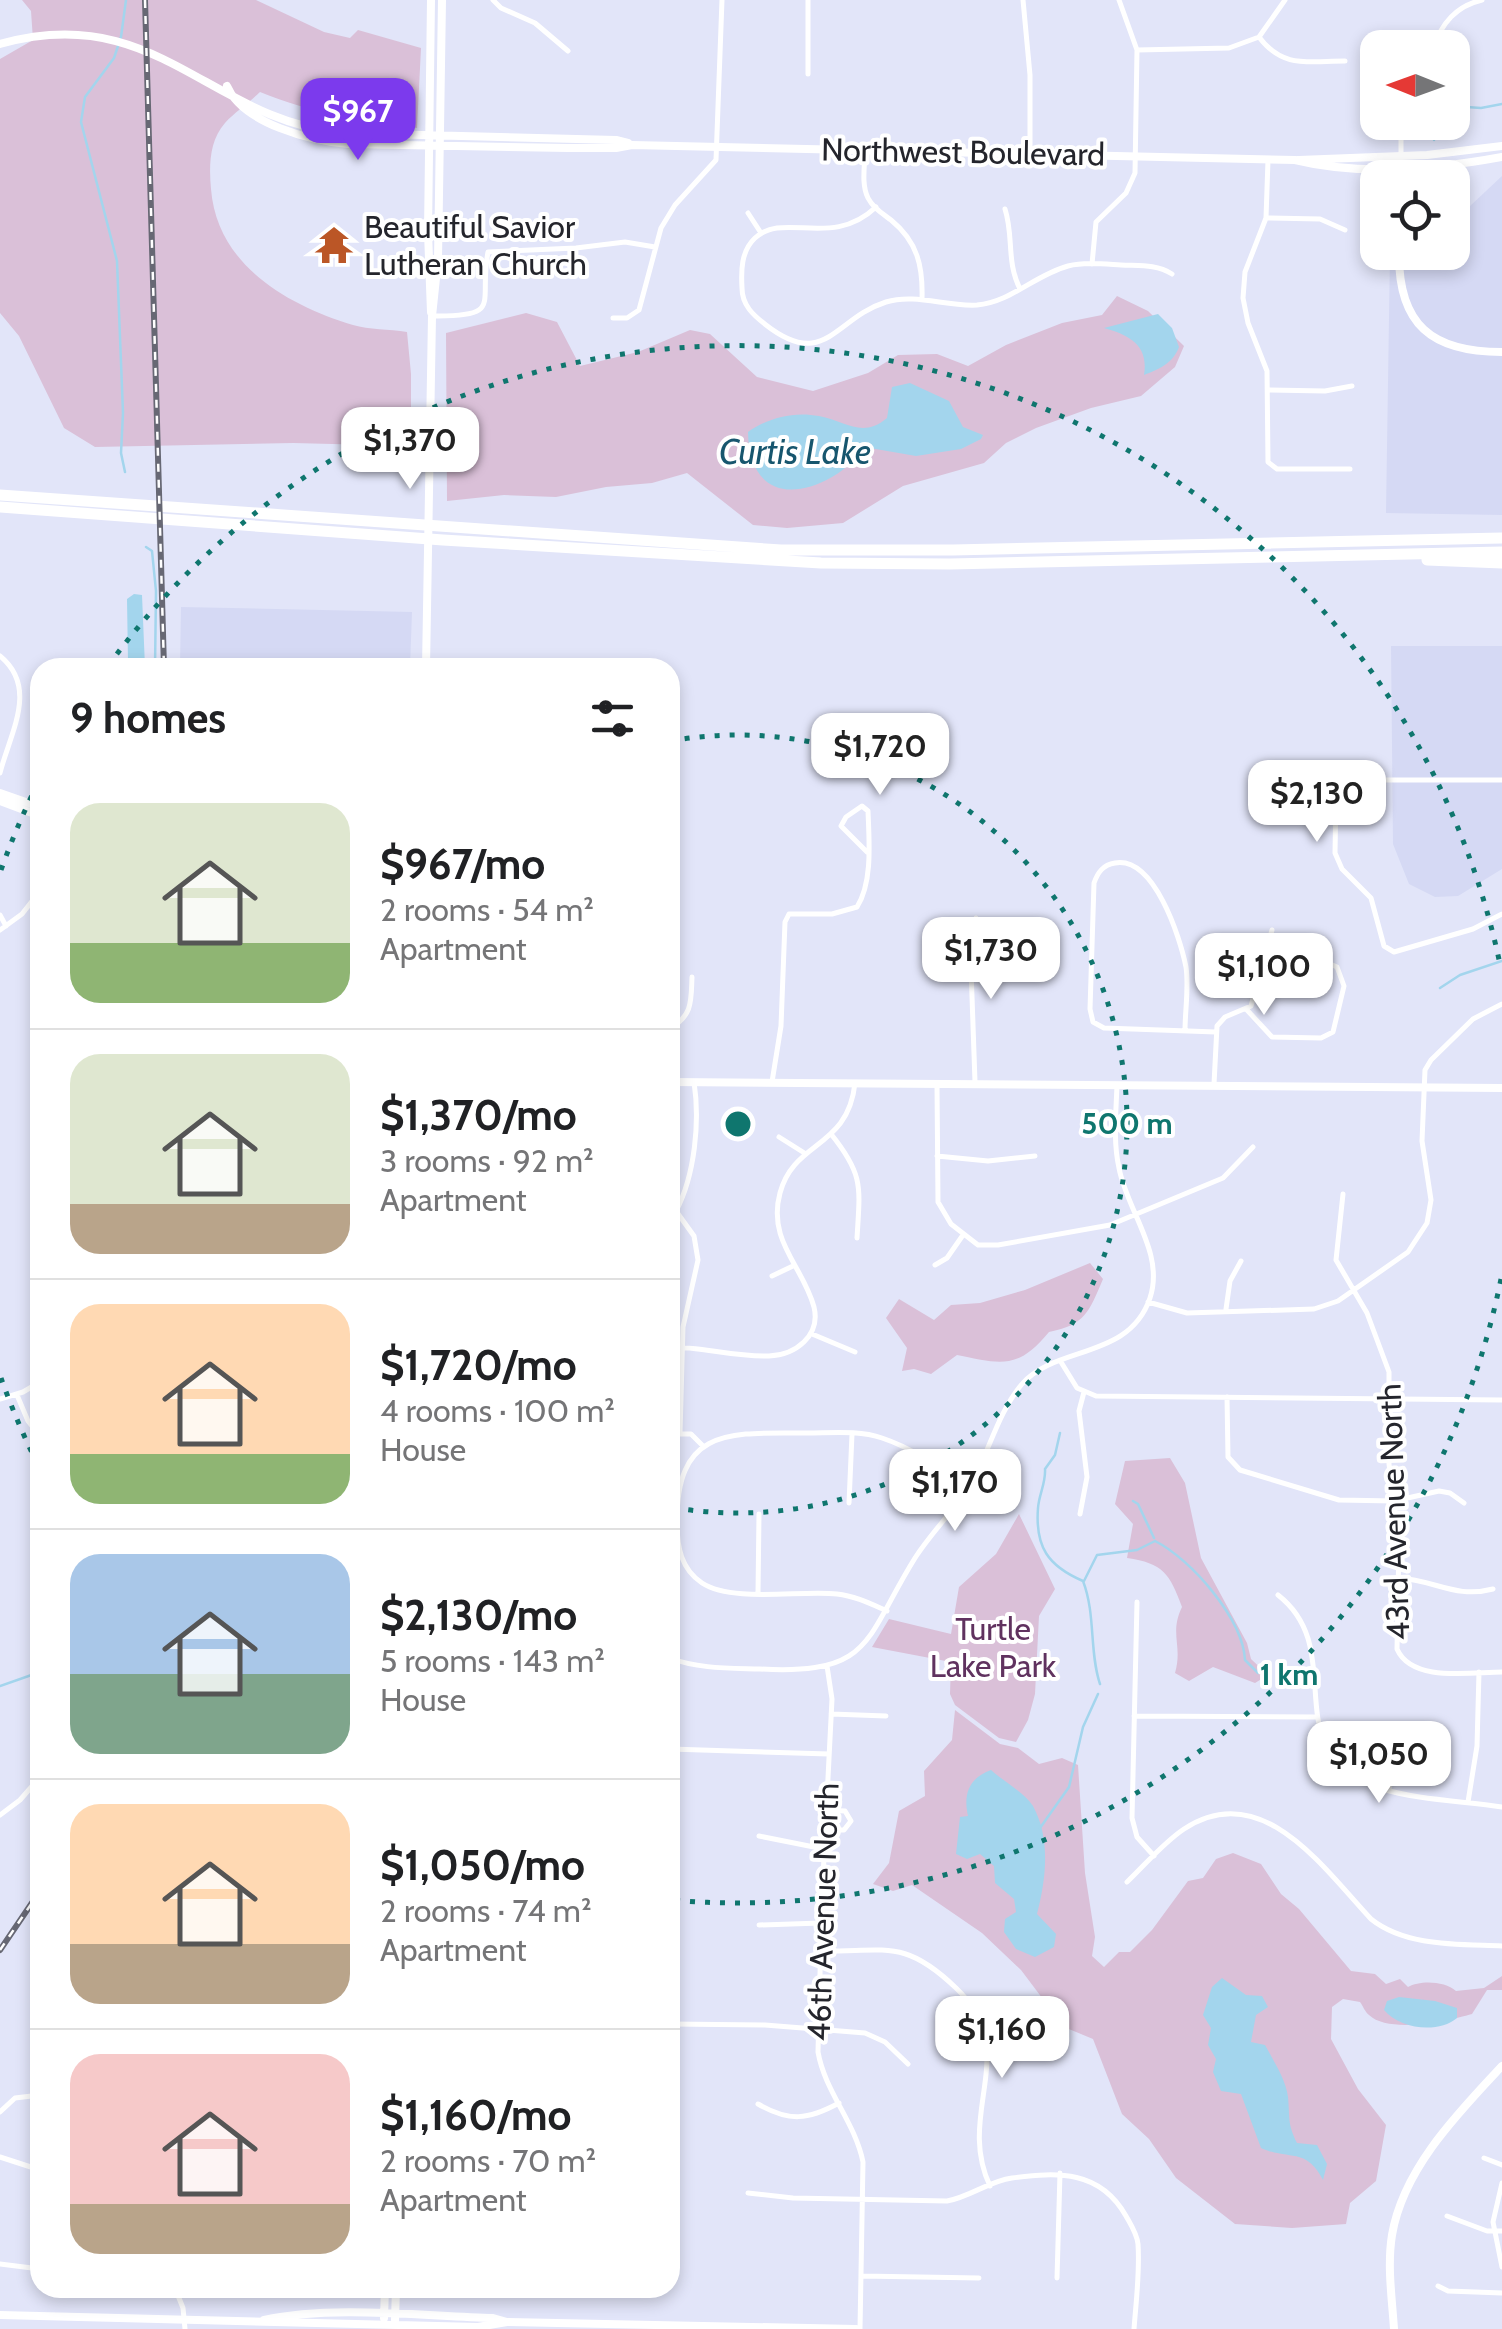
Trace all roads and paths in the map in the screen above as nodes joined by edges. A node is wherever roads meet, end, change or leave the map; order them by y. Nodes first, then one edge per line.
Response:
1 (432, 0) edge
2 (442, 0) edge
3 (493, 0) edge
4 (722, 0) edge
5 (808, 0) edge
6 (1024, 0) edge
7 (1119, 0) edge
8 (1285, 0) edge
9 (1482, 0) edge
10 (65, 24) dead end
11 (1443, 30) edge
12 (1259, 38) junction
13 (0, 44) edge
14 (1137, 50) junction
15 (568, 51) dead end
16 (1345, 61) dead end
17 (204, 69) dead end
18 (808, 74) dead end
19 (226, 86) junction
20 (429, 135) junction
21 (440, 135) junction
22 (1400, 140) edge
23 (632, 145) junction
24 (429, 146) junction
25 (440, 146) junction
26 (717, 146) junction
27 (1502, 146) edge
28 (865, 150) junction
29 (1030, 154) junction
30 (1136, 156) junction
31 (1400, 157) junction
32 (1502, 157) edge
33 (1268, 160) junction
34 (1295, 160) junction
35 (1470, 162) edge
36 (1360, 169) edge
37 (876, 207) junction
38 (1006, 209) dead end
39 (748, 213) dead end
40 (1266, 218) junction
41 (1345, 230) dead end
42 (761, 233) junction
43 (655, 246) junction
44 (1092, 264) junction
45 (1400, 270) edge
46 (1172, 274) dead end
47 (1020, 290) junction
48 (922, 299) junction
49 (432, 316) junction
50 (613, 318) dead end
51 (1502, 352) edge
52 (1352, 386) dead end
53 (1268, 390) junction
54 (1350, 469) dead end
55 (0, 495) edge
56 (0, 507) edge
57 (136, 511) junction
58 (443, 534) junction
59 (1502, 538) edge
60 (1502, 552) edge
61 (1374, 554) junction
62 (1502, 563) edge
63 (0, 656) edge
64 (426, 658) edge
65 (0, 772) edge
66 (1502, 780) edge
67 (1274, 790) dead end
68 (0, 793) edge
69 (0, 801) edge
70 (30, 804) edge
71 (30, 812) edge
72 (1334, 818) junction
73 (867, 852) junction
74 (30, 904) edge
75 (1502, 914) edge
76 (0, 915) edge
77 (976, 918) dead end
78 (3, 928) edge
79 (1272, 930) dead end
80 (1265, 956) junction
81 (692, 977) dead end
82 (1502, 1004) edge
83 (1246, 1010) junction
84 (680, 1022) edge
85 (1185, 1030) junction
86 (1216, 1032) junction
87 (680, 1082) edge
88 (694, 1082) junction
89 (772, 1082) junction
90 (855, 1082) junction
91 (937, 1082) junction
92 (975, 1082) junction
93 (1116, 1084) junction
94 (1214, 1084) junction
95 (1423, 1087) junction
96 (1502, 1088) edge
97 (832, 1134) junction
98 (779, 1136) dead end
99 (1252, 1147) dead end
100 (806, 1154) junction
101 (937, 1156) junction
102 (1036, 1156) dead end
103 (1343, 1194) dead end
104 (680, 1201) edge
105 (680, 1216) edge
106 (1134, 1216) junction
107 (963, 1235) junction
108 (856, 1238) dead end
109 (1241, 1261) dead end
110 (935, 1265) dead end
111 (793, 1266) junction
112 (772, 1276) dead end
113 (1353, 1291) junction
114 (1148, 1302) junction
115 (1226, 1309) junction
116 (811, 1334) junction
117 (682, 1347) junction
118 (855, 1352) dead end
119 (1062, 1362) junction
120 (30, 1388) edge
121 (1084, 1392) junction
122 (17, 1395) junction
123 (1227, 1396) junction
124 (0, 1399) edge
125 (1390, 1399) junction
126 (1502, 1400) edge
127 (30, 1424) edge
128 (680, 1434) joint
129 (852, 1434) junction
130 (704, 1447) junction
131 (680, 1482) edge
132 (967, 1489) junction
133 (1394, 1501) junction
134 (849, 1503) dead end
135 (1464, 1503) dead end
136 (760, 1514) dead end
137 (1080, 1514) dead end
138 (680, 1555) edge
139 (1398, 1578) junction
140 (1493, 1590) dead end
141 (758, 1592) junction
142 (1278, 1594) dead end
143 (1137, 1602) dead end
144 (887, 1611) junction
145 (680, 1660) edge
146 (828, 1666) junction
147 (1480, 1672) junction
148 (1502, 1672) edge
149 (831, 1714) junction
150 (886, 1716) dead end
151 (1134, 1716) junction
152 (1316, 1718) junction
153 (680, 1749) edge
154 (1394, 1752) dead end
155 (828, 1754) junction
156 (30, 1788) edge
157 (1389, 1790) junction
158 (1468, 1802) junction
159 (1502, 1807) edge
160 (826, 1810) junction
161 (0, 1815) edge
162 (825, 1830) junction
163 (760, 1836) dead end
164 (824, 1849) junction
165 (1154, 1856) junction
166 (1127, 1882) dead end
167 (821, 1923) junction
168 (758, 1925) dead end
169 (1502, 1946) edge
170 (820, 1951) junction
171 (680, 2024) edge
172 (818, 2030) junction
173 (908, 2064) dead end
174 (1502, 2066) edge
175 (30, 2096) edge
176 (838, 2103) junction
177 (758, 2104) dead end
178 (0, 2112) edge
179 (0, 2158) edge
180 (1484, 2158) dead end
181 (1502, 2165) edge
182 (30, 2167) edge
183 (1060, 2174) junction
184 (1502, 2183) edge
185 (990, 2186) junction
186 (748, 2193) dead end
187 (863, 2200) junction
188 (1447, 2216) dead end
189 (1498, 2231) edge
190 (0, 2264) edge
191 (1502, 2266) edge
192 (30, 2268) edge
193 (862, 2276) junction
194 (980, 2278) dead end
195 (1057, 2278) dead end
196 (1438, 2286) dead end
197 (1502, 2294) edge
198 (179, 2298) edge
199 (385, 2298) edge
200 (396, 2298) edge
201 (0, 2315) edge
202 (186, 2318) junction
203 (384, 2323) edge
204 (395, 2323) edge
205 (628, 2326) edge
206 (185, 2329) edge
207 (858, 2329) edge
208 (1134, 2329) edge
209 (1394, 2329) edge

1 - 20 main road
2 - 21 main road
3 - 15 street
4 - 26 street
5 - 18 street
6 - 29 street
7 - 14 street
8 - 12 street
9 - 11 street
10 - 13 main road
12 - 14 street
12 - 16 street
14 - 30 street
17 - 19 main road, Northwest Boulevard
19 - 20 main road, Northwest Boulevard
19 - 24 main road, Northwest Boulevard
20 - 21 main road, Northwest Boulevard
20 - 24 main road
21 - 23 main road, Northwest Boulevard
21 - 25 main road
22 - 31 street
23 - 25 main road, Northwest Boulevard
23 - 26 main road, Northwest Boulevard
24 - 25 main road, Northwest Boulevard
24 - 49 main road
25 - 49 main road
26 - 28 main road, Northwest Boulevard
26 - 43 street
27 - 31 main road, Northwest Boulevard
28 - 29 main road, Northwest Boulevard
28 - 37 street
29 - 30 main road, Northwest Boulevard
30 - 33 main road, Northwest Boulevard
30 - 44 street
31 - 34 main road, Northwest Boulevard
32 - 35 main road, Northwest Boulevard
33 - 34 main road, Northwest Boulevard
33 - 40 street
34 - 36 main road, Northwest Boulevard
37 - 42 street
37 - 48 street
38 - 47 street
39 - 42 street
40 - 41 street
40 - 53 street
42 - 48 street
43 - 49 street
43 - 50 street
44 - 46 street
44 - 47 street
45 - 51 main road
47 - 48 street
49 - 64 main road
52 - 53 street
53 - 54 street
55 - 57 highway
56 - 57 highway
57 - 58 highway
58 - 59 highway
58 - 61 highway
60 - 61 highway
61 - 62 highway
63 - 65 street
66 - 72 street
67 - 72 street
68 - 70 main road
69 - 71 main road
72 - 75 street
73 - 73 street
73 - 89 street
74 - 78 street
76 - 78 street
77 - 92 street
79 - 80 street
80 - 83 street
80 - 83 street
81 - 84 street
82 - 95 street
83 - 86 street
85 - 85 street
85 - 86 street
86 - 94 street
87 - 88 main road
88 - 89 main road
88 - 104 street
89 - 90 main road
90 - 91 main road
90 - 97 street
91 - 92 main road
91 - 101 street
92 - 93 main road
93 - 94 main road
93 - 106 street
94 - 95 main road
95 - 96 main road
95 - 113 street
97 - 100 street
97 - 108 street
98 - 100 street
99 - 106 street
100 - 111 street
101 - 102 street
101 - 107 street
103 - 113 street, 43rd Avenue North
105 - 117 street
106 - 107 street
106 - 114 street
107 - 110 street
109 - 115 street
111 - 112 street
111 - 116 street
113 - 115 street
113 - 125 street, 43rd Avenue North
114 - 115 street
114 - 119 street
116 - 117 street
116 - 118 street
117 - 128 street
119 - 121 street
119 - 132 street
120 - 122 street
121 - 123 street
121 - 137 street
122 - 124 street
122 - 127 street
123 - 125 street
123 - 133 street
125 - 126 street
125 - 133 street, 43rd Avenue North
128 - 130 street
129 - 130 street
129 - 132 street
129 - 134 street
130 - 131 street
132 - 144 street
133 - 135 street
133 - 139 street, 43rd Avenue North
136 - 141 street
138 - 141 street
139 - 140 street
139 - 147 street, 43rd Avenue North
141 - 144 street
142 - 152 street
143 - 151 street
144 - 146 street
145 - 146 street
146 - 149 street, 46th Avenue North
147 - 148 street
147 - 158 street
149 - 150 street
149 - 155 street, 46th Avenue North
151 - 152 street
151 - 165 street
152 - 157 street
153 - 155 street
154 - 157 street
155 - 160 street, 46th Avenue North
156 - 161 street
157 - 158 street
158 - 159 street
160 - 162 street, 46th Avenue North
160 - 162 street
162 - 164 street, 46th Avenue North
163 - 164 street
164 - 167 street, 46th Avenue North
165 - 166 street
165 - 169 street
167 - 168 street
167 - 170 street, 46th Avenue North
170 - 172 street, 46th Avenue North
170 - 185 street
171 - 172 street
172 - 173 street
172 - 176 street, 46th Avenue North
174 - 209 main road
175 - 178 street
176 - 177 street
176 - 187 street, 46th Avenue North
179 - 182 street
180 - 181 street
183 - 185 street
183 - 195 street
183 - 208 street
184 - 189 street
185 - 187 street
186 - 187 street
187 - 193 street, 46th Avenue North
188 - 189 street
189 - 191 street
190 - 192 street
193 - 194 street
193 - 207 street, 46th Avenue North
196 - 197 street
198 - 202 street
199 - 203 main road
200 - 204 main road
201 - 202 main road
202 - 203 main road
202 - 206 street
203 - 204 main road
204 - 205 main road
205 - 207 main road

